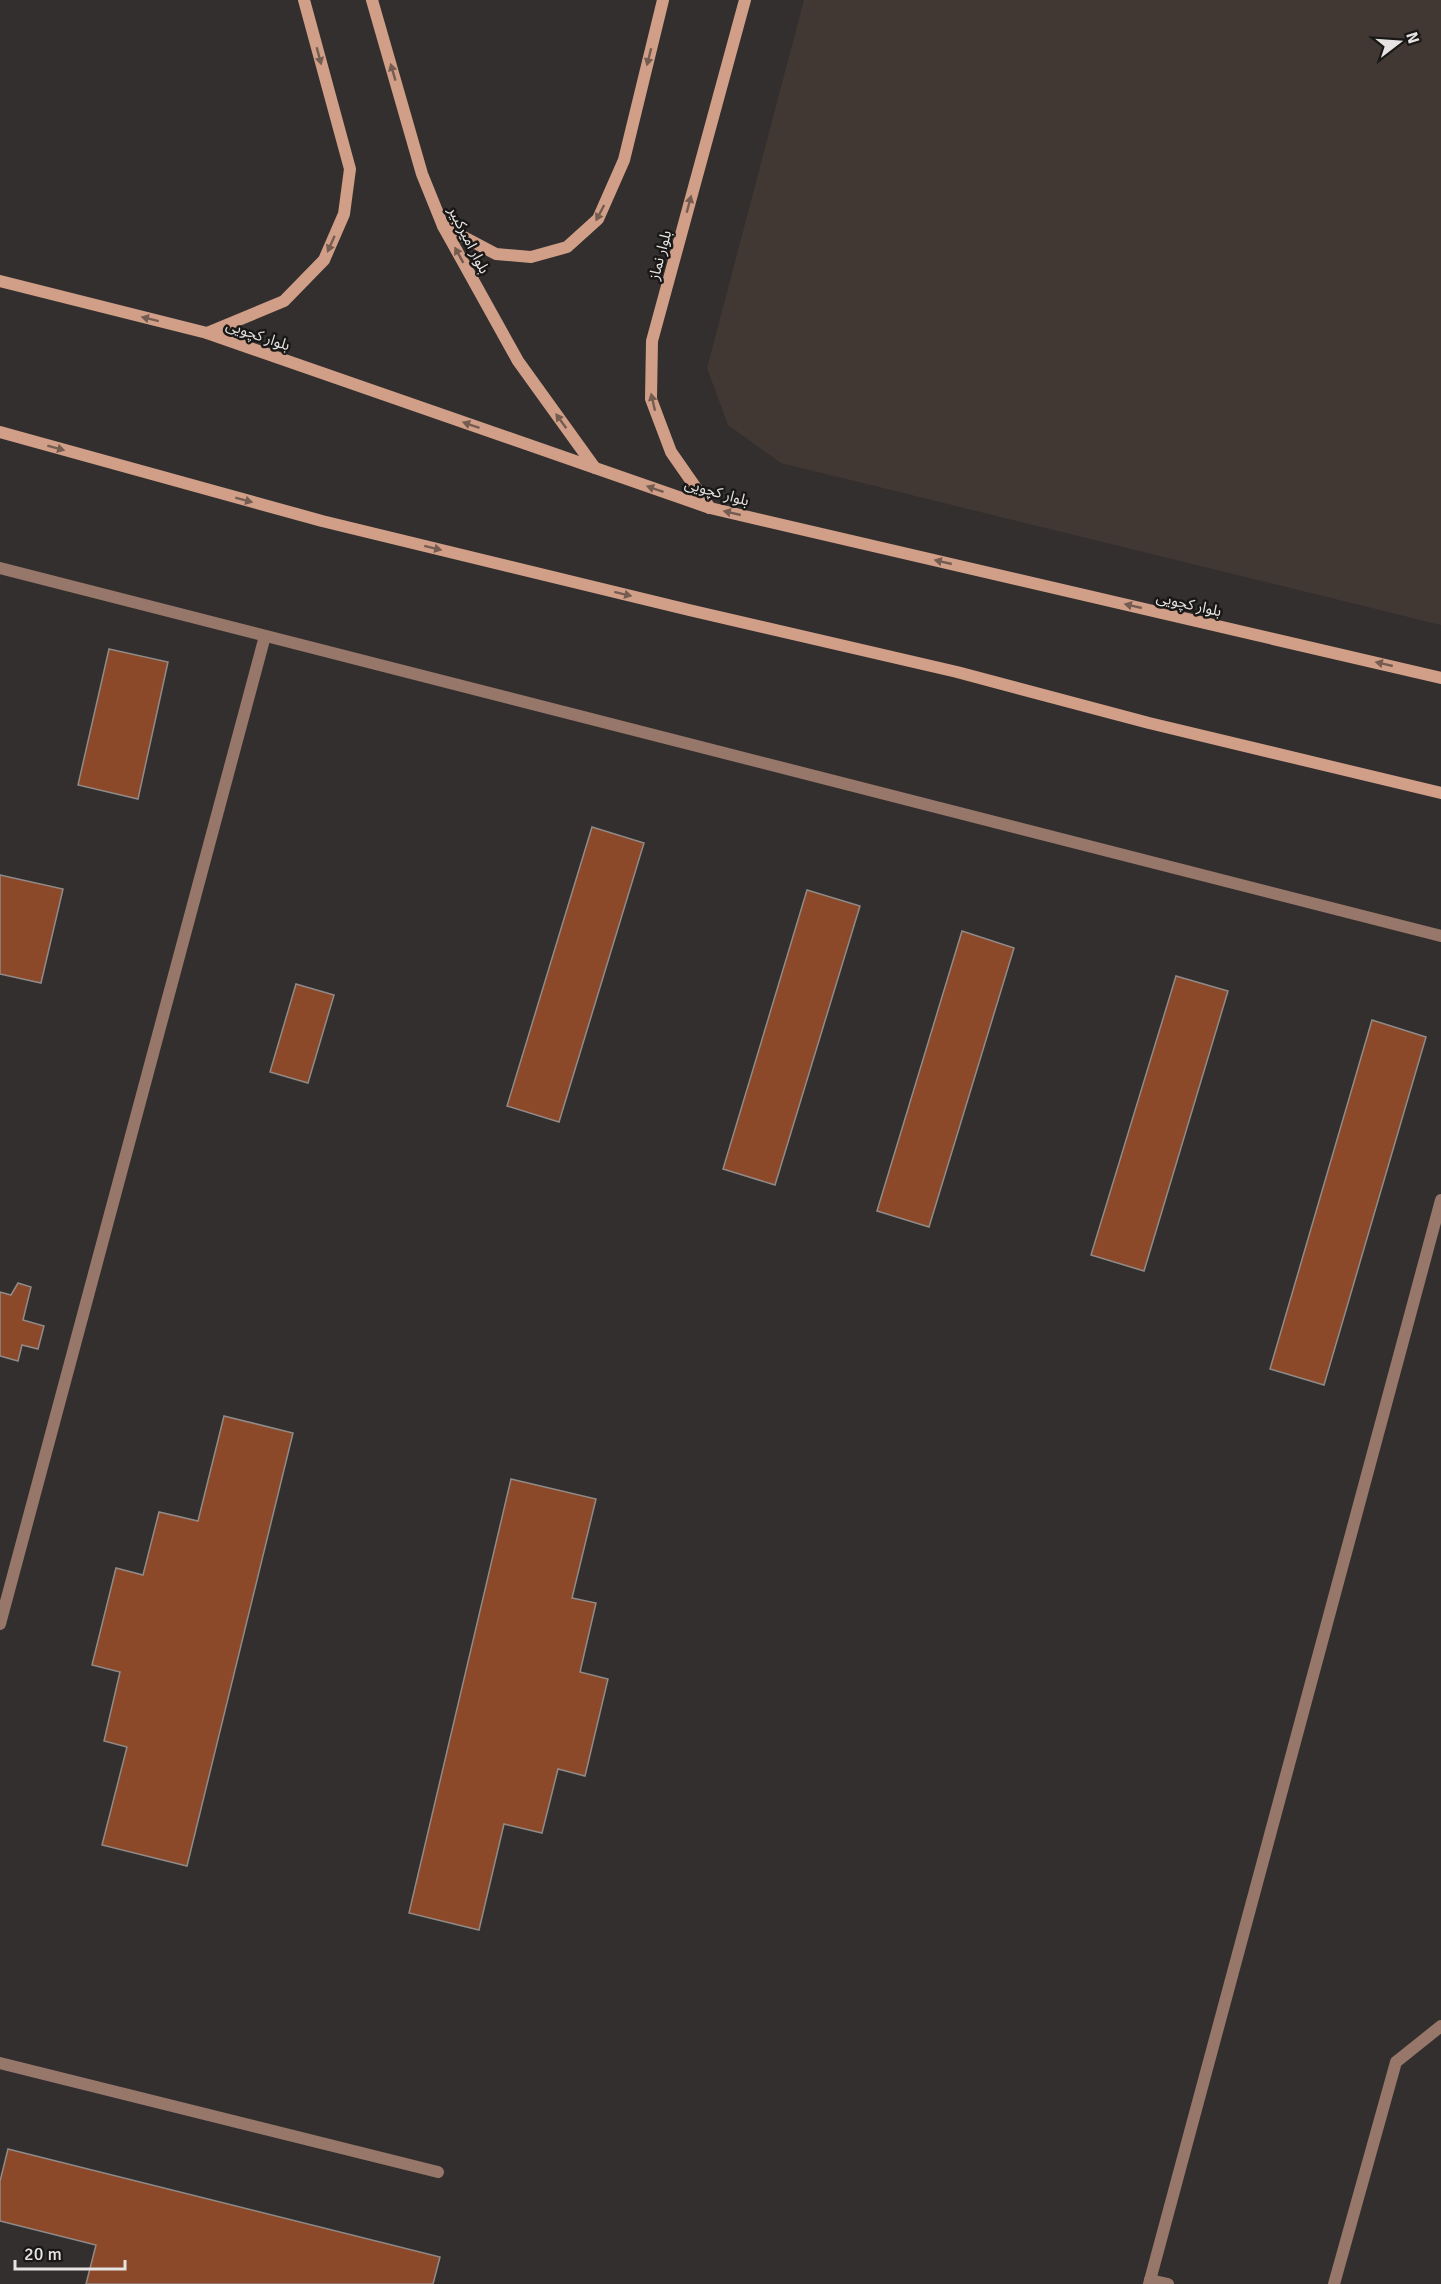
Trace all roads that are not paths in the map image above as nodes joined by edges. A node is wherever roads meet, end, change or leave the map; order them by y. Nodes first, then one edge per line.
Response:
1 (304, 0) edge
2 (372, 0) edge
3 (663, 0) edge
4 (745, 0) edge
5 (443, 226) junction
6 (0, 281) edge
7 (207, 333) junction
8 (0, 432) edge
9 (595, 468) junction
10 (710, 508) junction
11 (0, 568) edge
12 (265, 636) junction
13 (1441, 677) edge
14 (1441, 787) edge
15 (1424, 788) junction
16 (1441, 794) edge
17 (1441, 936) edge
18 (1441, 1200) edge
19 (0, 1624) edge
20 (1441, 2026) edge
21 (0, 2063) edge
22 (438, 2172) dead end
23 (1149, 2282) edge
24 (1168, 2284) edge
25 (1334, 2284) edge

1 -> 7 main road
5 -> 2 main road, بلوار امیرکبیر
3 -> 5 main road
10 -> 4 main road, بلوار نماز
9 -> 5 main road, بلوار امیرکبیر
7 -> 6 main road, بلوار کچویی
9 -> 7 main road, بلوار کچویی
8 -> 15 main road
10 -> 9 main road, بلوار کچویی
13 -> 10 main road, بلوار کچویی
11 - 12 lane
12 - 17 lane
12 - 19 lane
14 - 15 main road
15 - 16 main road
18 - 23 lane
20 - 25 lane
21 - 22 lane
23 - 24 lane

